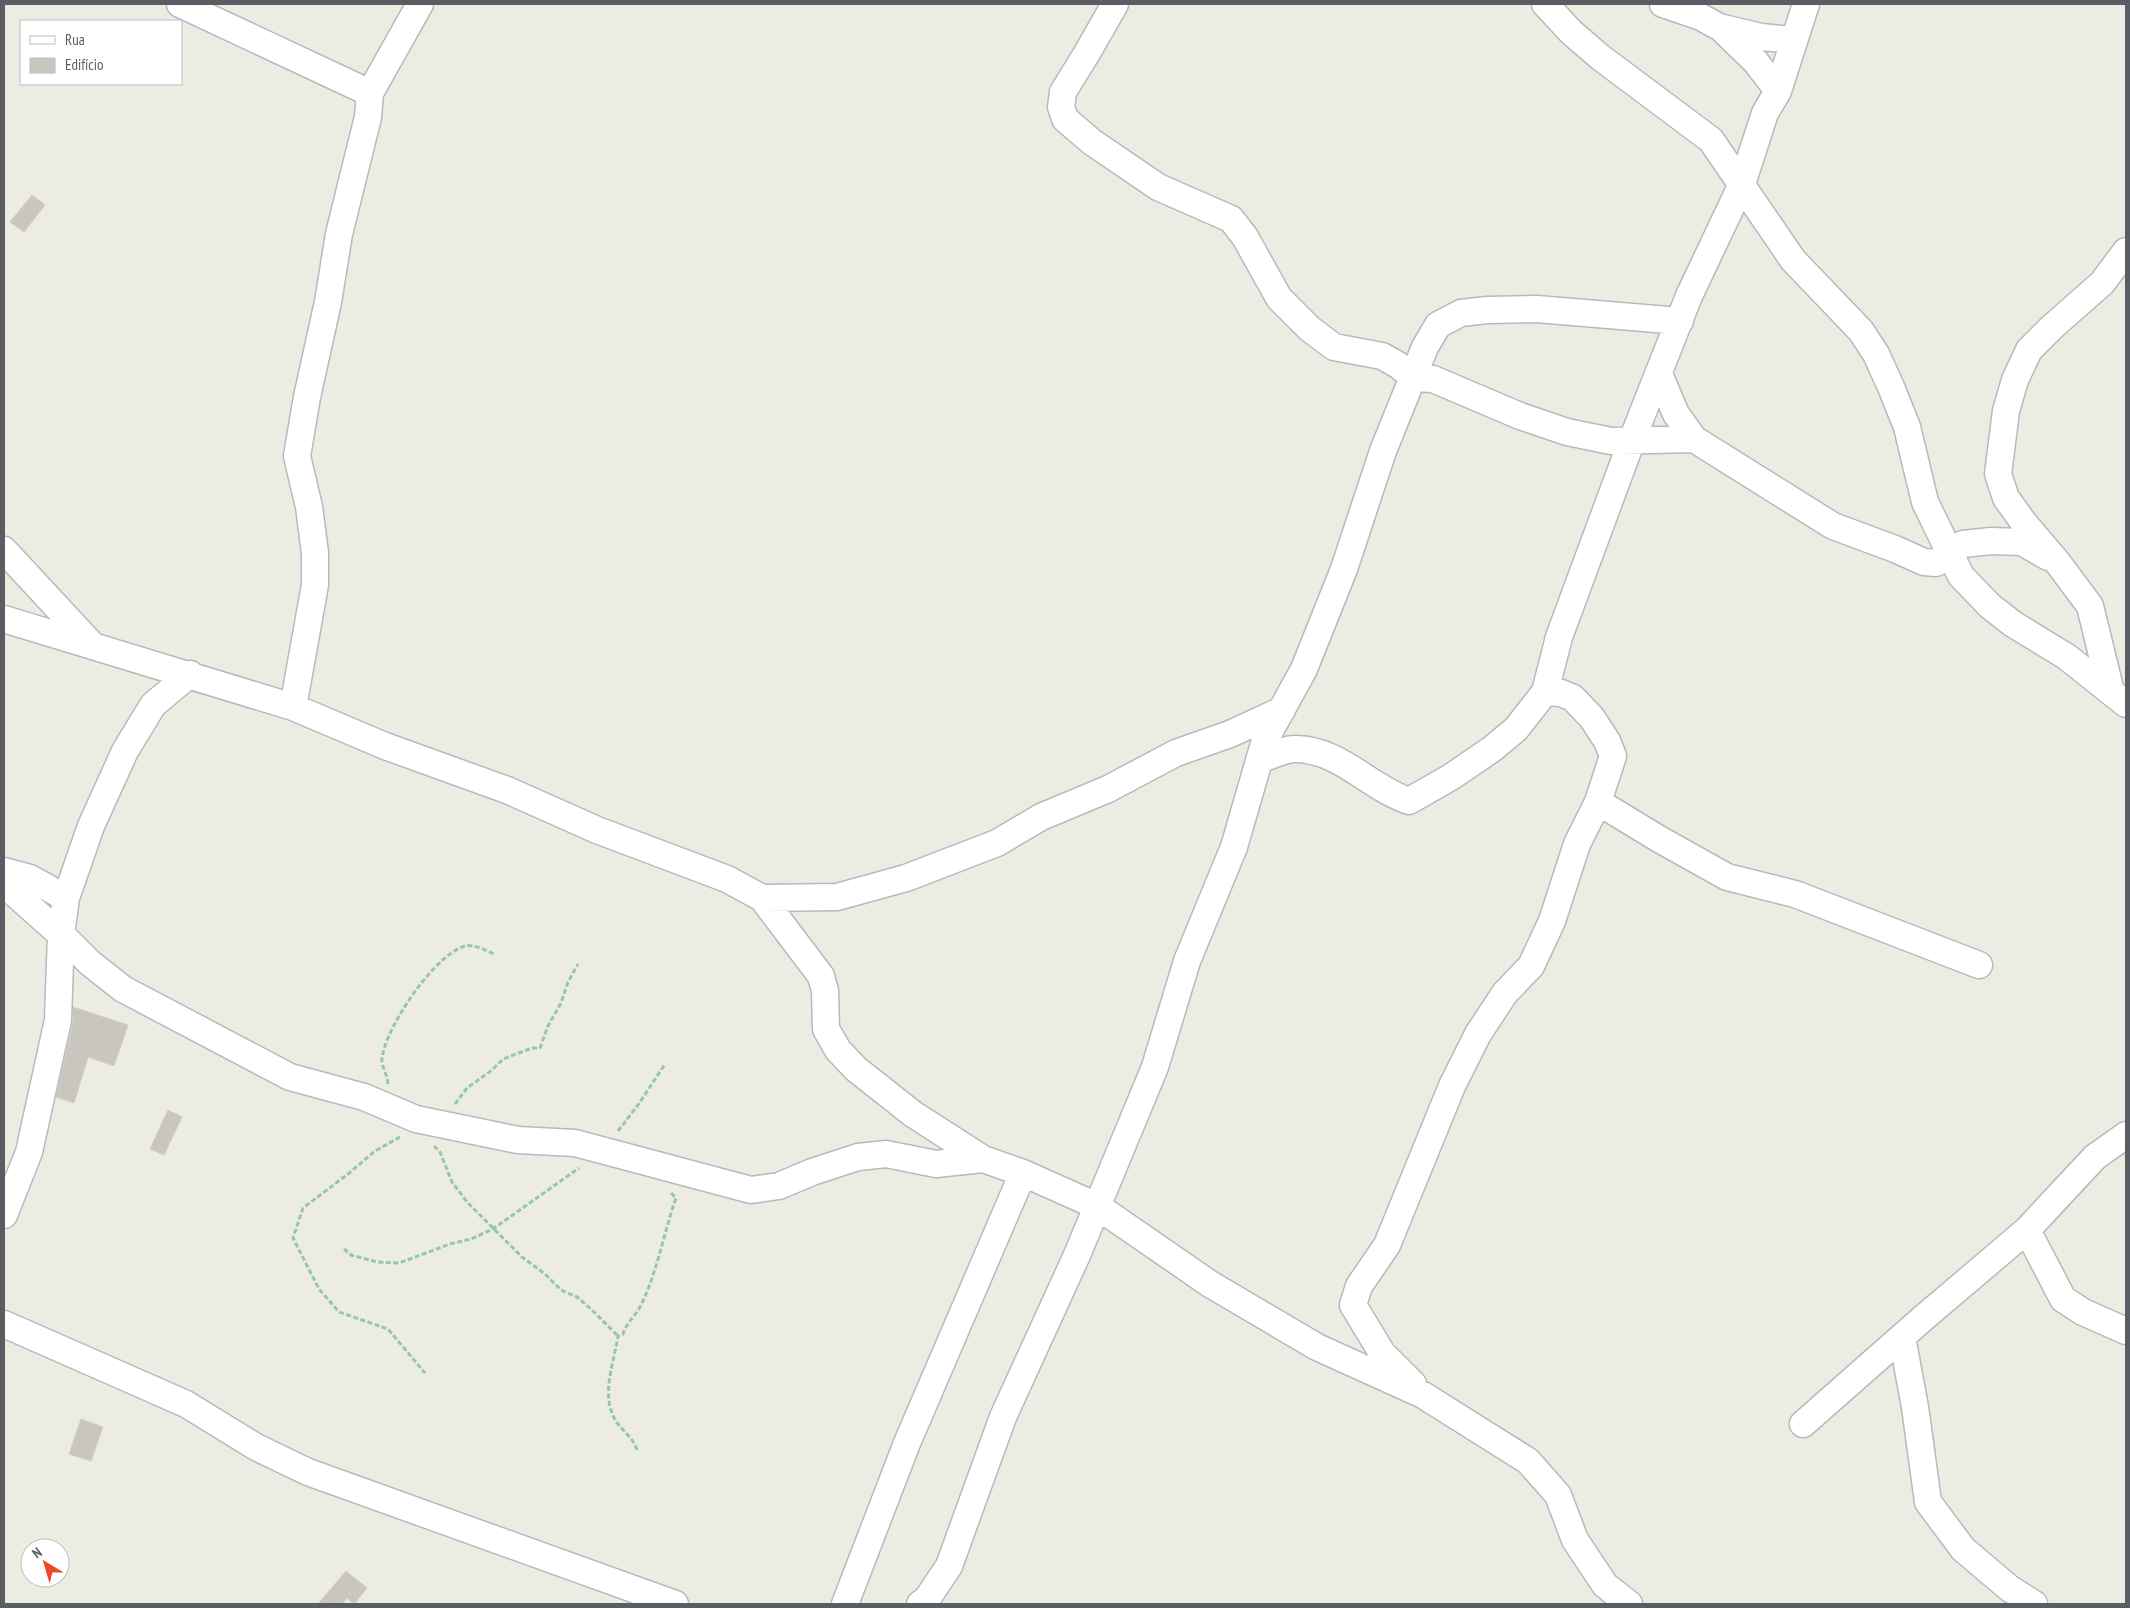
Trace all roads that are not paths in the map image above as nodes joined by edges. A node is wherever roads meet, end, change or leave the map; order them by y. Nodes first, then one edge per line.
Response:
1 (180, 4) edge
2 (420, 4) edge
3 (1115, 4) edge
4 (1545, 4) edge
5 (1664, 4) edge
6 (1806, 4) edge
7 (1719, 27) junction
8 (1794, 40) junction
9 (1778, 91) junction
10 (370, 93) junction
11 (1742, 184) junction
12 (2126, 251) edge
13 (1680, 321) junction
14 (1659, 374) junction
15 (1414, 378) junction
16 (1694, 438) junction
17 (1632, 440) junction
18 (4, 550) edge
19 (1948, 553) junction
20 (2058, 562) junction
21 (4, 619) edge
22 (94, 647) junction
23 (190, 674) junction
24 (1545, 692) junction
25 (2119, 698) edge
26 (293, 707) junction
27 (1282, 710) junction
28 (1260, 760) junction
29 (1598, 802) junction
30 (4, 872) edge
31 (4, 884) edge
32 (66, 898) junction
33 (762, 898) junction
34 (61, 934) junction
35 (1979, 965) dead end
36 (2126, 1136) edge
37 (983, 1159) junction
38 (1023, 1173) junction
39 (1097, 1206) junction
40 (4, 1215) edge
41 (2027, 1230) junction
42 (4, 1324) edge
43 (2126, 1331) edge
44 (1902, 1337) junction
45 (1423, 1394) junction
46 (1803, 1424) dead end
47 (675, 1604) edge
48 (845, 1604) edge
49 (920, 1604) edge
50 (1630, 1604) edge
51 (2034, 1604) edge

1 - 10 street
2 - 10 street
3 - 15 street
4 - 11 street
5 - 7 street
6 - 8 street
7 - 8 street
7 - 9 street
8 - 9 street
9 - 11 street
10 - 26 street
11 - 13 street
11 - 19 street
12 - 20 street
13 - 14 street
13 - 15 street
14 - 16 street
14 - 17 street
15 - 17 street
15 - 27 street
16 - 17 street
16 - 19 street
17 - 24 street
18 - 22 street
19 - 20 street
19 - 25 street
20 - 25 street
21 - 22 street
22 - 23 street
23 - 26 street
23 - 32 street
24 - 28 street
24 - 29 street
26 - 33 street
27 - 28 street
27 - 33 street
28 - 39 street
29 - 35 street
29 - 45 street
30 - 32 street
31 - 34 street
32 - 34 street
33 - 37 street
34 - 37 street
34 - 40 street
36 - 41 street
37 - 38 street
38 - 39 street
38 - 48 street
39 - 45 street
39 - 49 street
41 - 43 street
41 - 44 street
42 - 47 street
44 - 46 street
44 - 51 street
45 - 50 street

